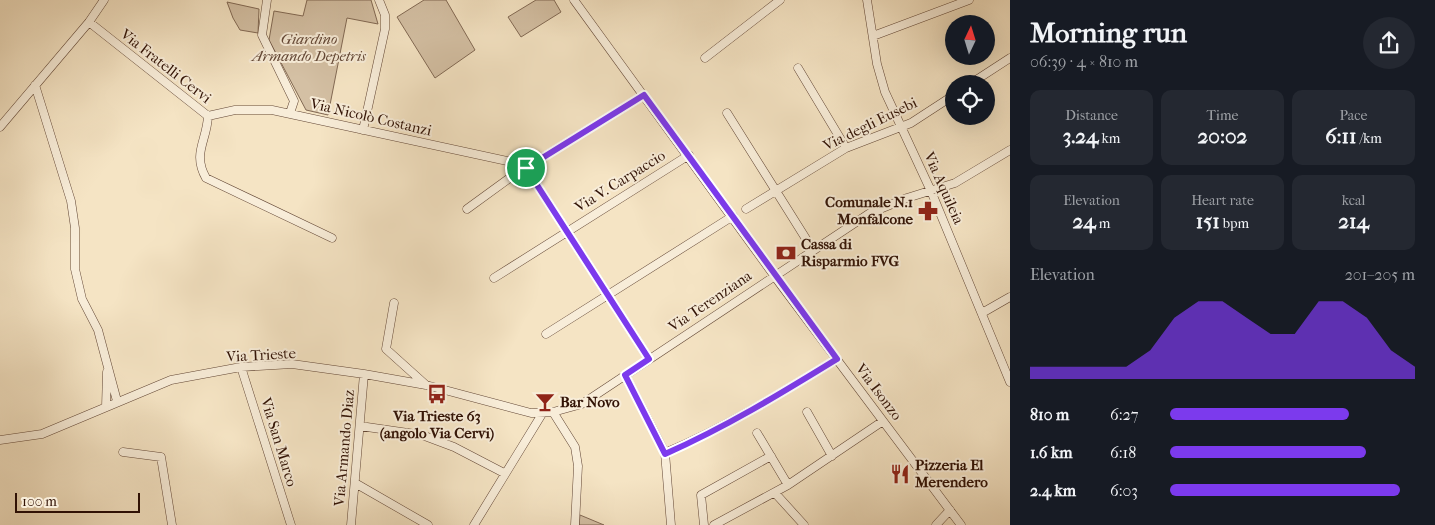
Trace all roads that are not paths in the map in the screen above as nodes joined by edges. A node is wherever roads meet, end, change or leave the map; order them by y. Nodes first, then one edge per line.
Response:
1 (104, 0) edge
2 (267, 0) edge
3 (380, 0) edge
4 (574, 0) edge
5 (780, 0) edge
6 (867, 0) edge
7 (969, 0) edge
8 (89, 22) junction
9 (873, 36) junction
10 (704, 58) dead end
11 (1010, 58) edge
12 (798, 68) dead end
13 (984, 75) edge
14 (35, 85) junction
15 (644, 95) junction
16 (945, 100) edge
17 (290, 114) junction
18 (727, 114) dead end
19 (208, 116) junction
20 (0, 127) edge
21 (901, 127) junction
22 (363, 130) junction
23 (846, 148) junction
24 (1010, 150) edge
25 (689, 155) junction
26 (526, 168) junction
27 (777, 190) junction
28 (931, 191) junction
29 (467, 209) dead end
30 (746, 209) dead end
31 (733, 216) junction
32 (567, 231) junction
33 (332, 238) dead end
34 (813, 250) junction
35 (775, 275) junction
36 (494, 278) dead end
37 (608, 294) junction
38 (1010, 297) edge
39 (394, 303) dead end
40 (982, 313) junction
41 (546, 334) dead end
42 (649, 359) junction
43 (837, 359) junction
44 (107, 365) junction
45 (242, 367) junction
46 (364, 374) junction
47 (625, 375) junction
48 (1010, 382) edge
49 (426, 385) junction
50 (117, 401) junction
51 (106, 407) junction
52 (553, 412) junction
53 (807, 412) dead end
54 (531, 413) joint
55 (542, 414) junction
56 (883, 421) junction
57 (360, 426) junction
58 (757, 433) dead end
59 (0, 440) edge
60 (123, 452) dead end
61 (665, 454) junction
62 (772, 456) junction
63 (832, 456) junction
64 (504, 473) junction
65 (355, 482) junction
66 (788, 485) junction
67 (775, 492) junction
68 (950, 510) junction
69 (172, 525) edge
70 (290, 525) edge
71 (351, 525) edge
72 (428, 525) edge
73 (474, 525) edge
74 (575, 525) edge
75 (672, 525) edge
76 (704, 525) edge
77 (714, 525) edge
78 (804, 525) edge
79 (936, 525) edge
80 (960, 525) edge

1 - 8 street
2 - 17 street
3 - 22 street
4 - 15 street, Via Isonzo
5 - 10 street
6 - 9 street, Via Aquileia
7 - 9 street
8 - 14 street
8 - 19 street, Via Fratelli Cervi
9 - 21 street, Via Aquileia
11 - 13 street
12 - 23 street
14 - 20 street
14 - 44 street
15 - 25 street, Via Isonzo
15 - 26 street
16 - 21 street, Via degli Eusebi
17 - 19 street, Via Nicolò Costanzi
17 - 22 street, Via Nicolò Costanzi
18 - 27 street
19 - 33 street, Via Fratelli Cervi
21 - 23 street, Via degli Eusebi
21 - 28 street, Via Aquileia
22 - 26 street, Via Nicolò Costanzi
23 - 27 street, Via degli Eusebi
24 - 28 street, Via Terenziana
25 - 31 street, Via Isonzo
25 - 32 street, Via V. Carpaccio
26 - 29 street
26 - 32 street
27 - 30 street, Via degli Eusebi
27 - 34 street
28 - 34 street, Via Terenziana
28 - 40 street, Via Aquileia
31 - 35 street, Via Isonzo
31 - 37 street
32 - 36 street, Via V. Carpaccio
32 - 37 street
34 - 35 street, Via Terenziana
35 - 42 street, Via Terenziana
35 - 43 street, Via Isonzo
37 - 41 street
37 - 42 street
38 - 40 street
39 - 49 street
40 - 48 street, Via Aquileia
42 - 47 street, Via Terenziana
43 - 56 street, Via Isonzo
43 - 61 street
44 - 50 street
44 - 51 street
45 - 46 street, Via Trieste
45 - 50 street, Via Trieste
45 - 70 street, Via San Marco
46 - 49 street, Via Trieste
46 - 57 street, Via Armando Diaz
47 - 52 street, Via Terenziana
47 - 61 street
49 - 54 street, Via Trieste
50 - 51 street, Via Trieste
51 - 59 street, Via Trieste
52 - 55 street, Via Terenziana
52 - 74 street
53 - 63 street
54 - 55 street, Via Terenziana
55 - 64 street
56 - 63 street
56 - 68 street, Via Isonzo
57 - 64 street
57 - 65 street, Via Armando Diaz
58 - 62 street
60 - 69 street
61 - 75 street
62 - 66 street
62 - 76 street
63 - 66 street
64 - 73 street
65 - 71 street, Via Armando Diaz
65 - 72 street
66 - 67 street
67 - 77 street
67 - 78 street
68 - 79 street
68 - 80 street, Via Isonzo

